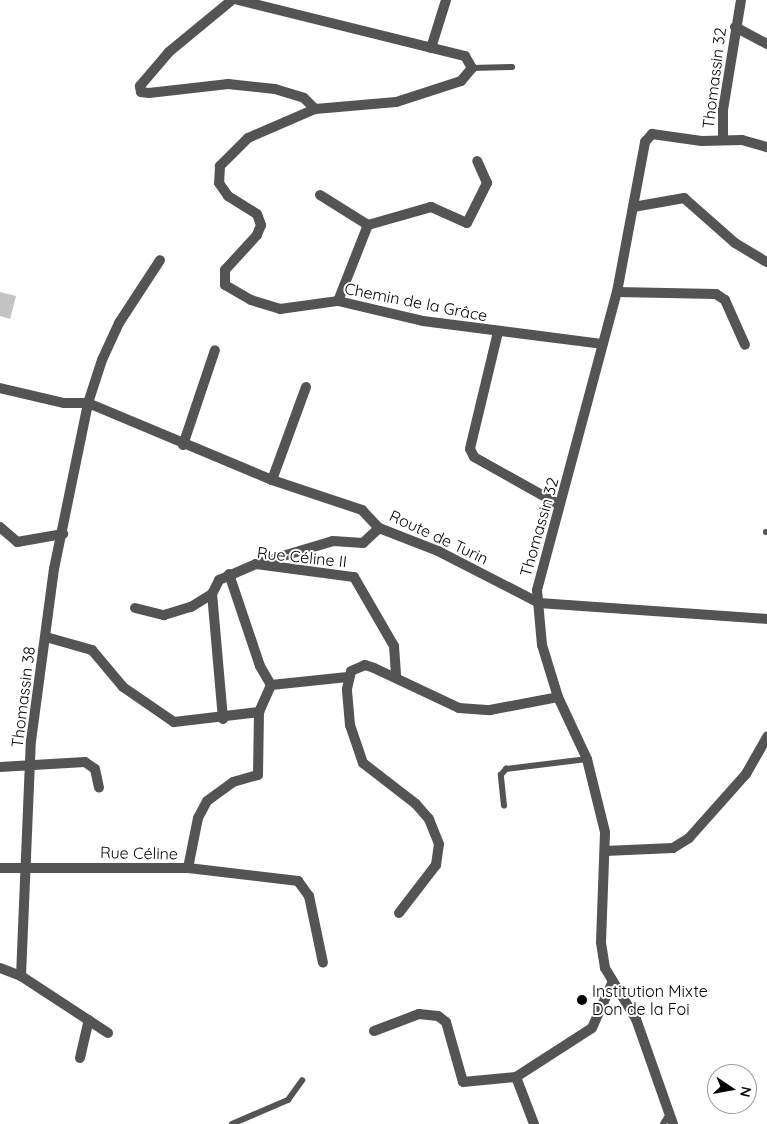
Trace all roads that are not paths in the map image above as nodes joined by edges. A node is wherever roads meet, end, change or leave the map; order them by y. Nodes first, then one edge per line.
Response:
1 (232, 0) edge
2 (238, 0) edge
3 (446, 0) edge
4 (741, 0) edge
5 (735, 27) junction
6 (767, 44) edge
7 (431, 48) junction
8 (512, 67) dead end
9 (472, 68) junction
10 (315, 109) junction
11 (723, 138) junction
12 (767, 147) edge
13 (476, 161) dead end
14 (320, 195) dead end
15 (633, 207) junction
16 (368, 225) junction
17 (160, 260) dead end
18 (767, 262) edge
19 (617, 292) junction
20 (338, 301) junction
21 (498, 332) junction
22 (602, 344) junction
23 (745, 345) dead end
24 (216, 350) dead end
25 (306, 387) dead end
26 (0, 388) edge
27 (88, 403) junction
28 (182, 445) junction
29 (272, 480) junction
30 (560, 505) junction
31 (0, 527) edge
32 (380, 528) junction
33 (63, 534) junction
34 (256, 564) junction
35 (229, 574) junction
36 (212, 594) junction
37 (539, 603) junction
38 (135, 608) dead end
39 (767, 619) edge
40 (46, 637) junction
41 (348, 677) junction
42 (396, 678) junction
43 (271, 685) junction
44 (558, 697) junction
45 (259, 712) junction
46 (223, 719) junction
47 (767, 737) edge
48 (587, 759) junction
49 (0, 767) edge
50 (31, 768) junction
51 (100, 788) dead end
52 (504, 806) dead end
53 (605, 851) junction
54 (0, 868) edge
55 (188, 868) junction
56 (28, 870) junction
57 (399, 913) dead end
58 (323, 963) dead end
59 (0, 968) edge
60 (22, 976) junction
61 (612, 983) junction
62 (88, 1020) junction
63 (374, 1031) dead end
64 (108, 1033) dead end
65 (80, 1058) dead end
66 (516, 1077) junction
67 (302, 1081) dead end
68 (671, 1111) junction
69 (232, 1124) edge
70 (534, 1124) edge
71 (663, 1124) edge
72 (673, 1124) edge

1 - 10 street
2 - 7 street
3 - 7 street
4 - 5 street, Thomassin 32
5 - 6 street
5 - 11 street, Thomassin 32
7 - 9 street
8 - 9 lane
9 - 10 street
10 - 20 street, Chemin de la Grâce
11 - 12 street
11 - 15 street, Thomassin 32
13 - 16 street
14 - 16 street
15 - 18 street
15 - 19 street, Thomassin 32
16 - 20 street
17 - 27 street, Thomassin 38
19 - 22 street, Thomassin 32
19 - 23 street
20 - 21 street, Chemin de la Grâce
21 - 22 street, Chemin de la Grâce
21 - 30 street
22 - 30 street, Thomassin 32
24 - 28 street
25 - 29 street
26 - 27 street, Route de Turin
27 - 28 street, Route de Turin
27 - 33 street, Thomassin 38
28 - 29 street, Route de Turin
29 - 32 street, Route de Turin
30 - 37 street, Thomassin 32
31 - 33 street
32 - 34 street
32 - 37 street, Route de Turin
33 - 40 street, Thomassin 38
34 - 35 street, Rue Céline II
34 - 42 street, Rue Céline II
35 - 36 street, Rue Céline II
35 - 43 street
36 - 38 street, Rue Céline II
36 - 46 street
37 - 39 street, Route de Turin
37 - 44 street, Thomassin 32
40 - 46 street
40 - 50 street, Thomassin 38
41 - 42 street
41 - 43 street
41 - 57 street
42 - 44 street
43 - 45 street, Rue Céline
44 - 48 street, Thomassin 32
45 - 46 street
45 - 55 street, Rue Céline
47 - 53 street
48 - 52 lane
48 - 53 street, Thomassin 32
49 - 50 street
50 - 51 street
50 - 56 street, Thomassin 38
53 - 61 street, Thomassin 32
54 - 56 street, Rue Céline
55 - 56 street, Rue Céline
55 - 58 street
56 - 60 street, Thomassin 38
59 - 60 street
60 - 62 street
61 - 66 street
61 - 68 street, Thomassin 32
62 - 64 street
62 - 65 street
63 - 66 street
66 - 70 street
67 - 69 lane
68 - 71 lane
68 - 72 street, Thomassin 32

